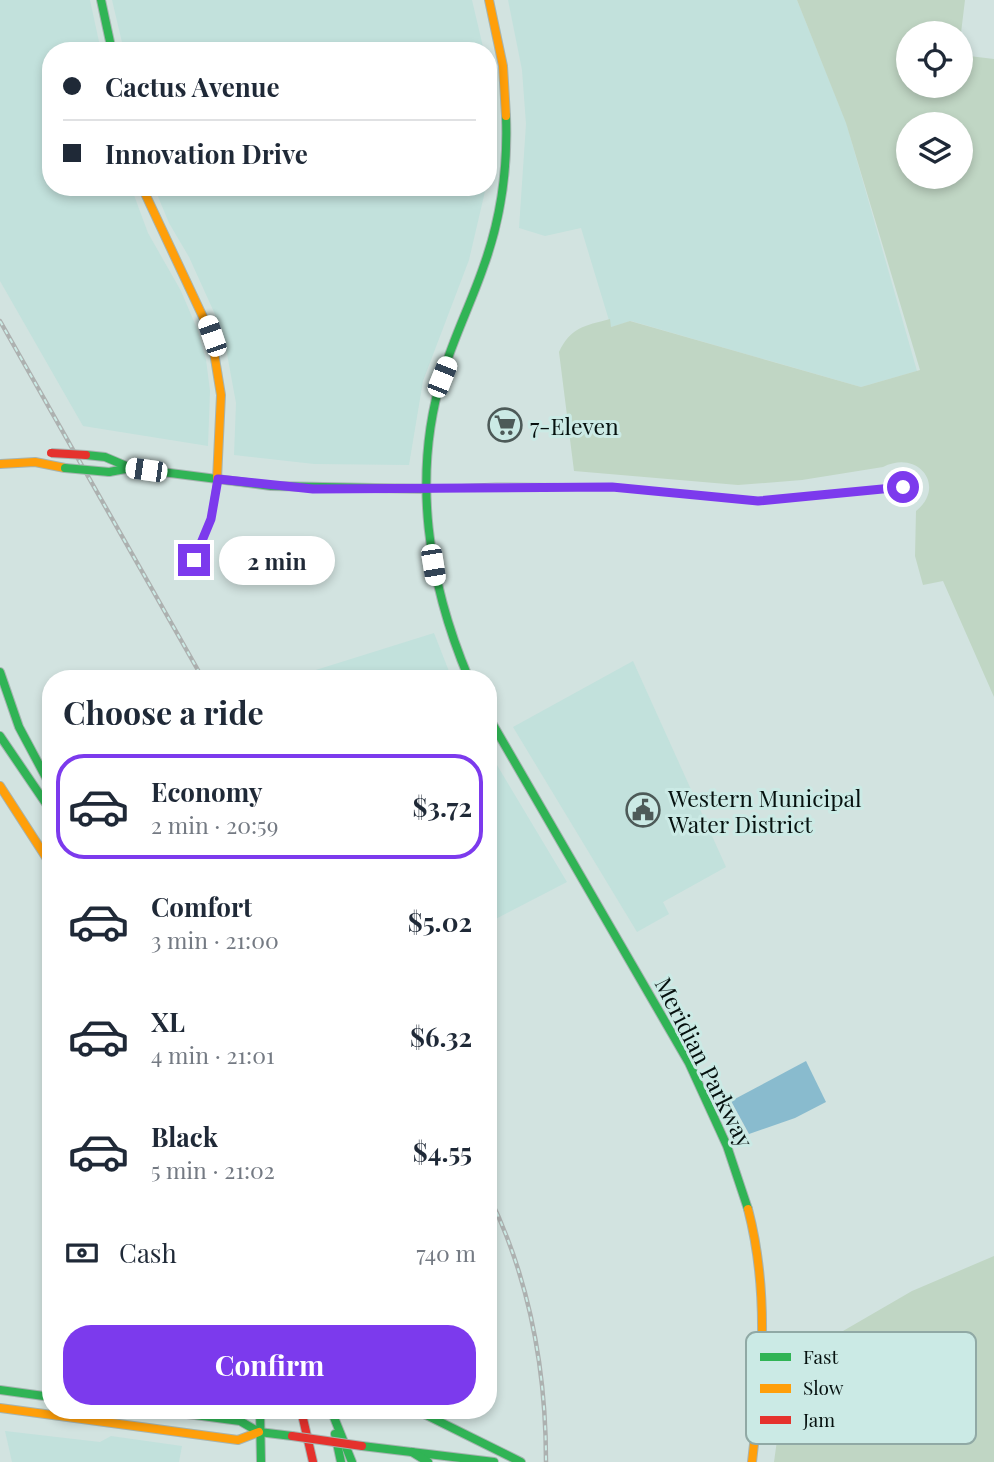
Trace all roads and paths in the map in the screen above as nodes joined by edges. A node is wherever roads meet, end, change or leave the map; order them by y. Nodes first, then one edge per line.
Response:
1 (101, 0) edge
2 (489, 0) edge
3 (110, 42) edge
4 (497, 42) edge
5 (497, 43) edge
6 (145, 196) edge
7 (35, 462) junction
8 (0, 464) edge
9 (131, 468) junction
10 (218, 479) junction
11 (903, 487) dead end
12 (427, 489) junction
13 (194, 560) dead end
14 (465, 670) edge
15 (0, 672) edge
16 (497, 731) edge
17 (0, 736) edge
18 (42, 771) edge
19 (0, 787) edge
20 (42, 798) edge
21 (42, 850) edge
22 (763, 1332) edge
23 (0, 1390) edge
24 (42, 1396) edge
25 (0, 1408) edge
26 (42, 1414) edge
27 (80, 1419) edge
28 (225, 1419) edge
29 (260, 1419) edge
30 (303, 1419) edge
31 (332, 1419) edge
32 (334, 1419) edge
33 (434, 1419) edge
34 (260, 1432) junction
35 (754, 1444) edge
36 (412, 1452) junction
37 (261, 1462) edge
38 (313, 1462) edge
39 (341, 1462) edge
40 (352, 1462) edge
41 (428, 1462) edge
42 (493, 1462) edge
43 (521, 1462) edge
44 (752, 1462) edge

1 - 3 main road
2 - 4 main road
5 - 12 main road
6 - 10 main road
7 - 8 main road
7 - 9 main road, bridge
7 - 9 main road, bridge
9 - 10 main road
10 - 12 main road
10 - 13 street
11 - 12 street
12 - 14 main road
15 - 18 main road
16 - 22 main road, Meridian Parkway
17 - 20 main road
19 - 21 main road
23 - 24 main road
25 - 26 main road
27 - 34 main road
28 - 34 main road
29 - 34 main road
30 - 38 main road
31 - 39 main road
32 - 40 main road
33 - 43 main road
34 - 36 main road, bridge
34 - 37 main road
35 - 44 main road, Meridian Parkway
36 - 41 main road
36 - 42 main road

